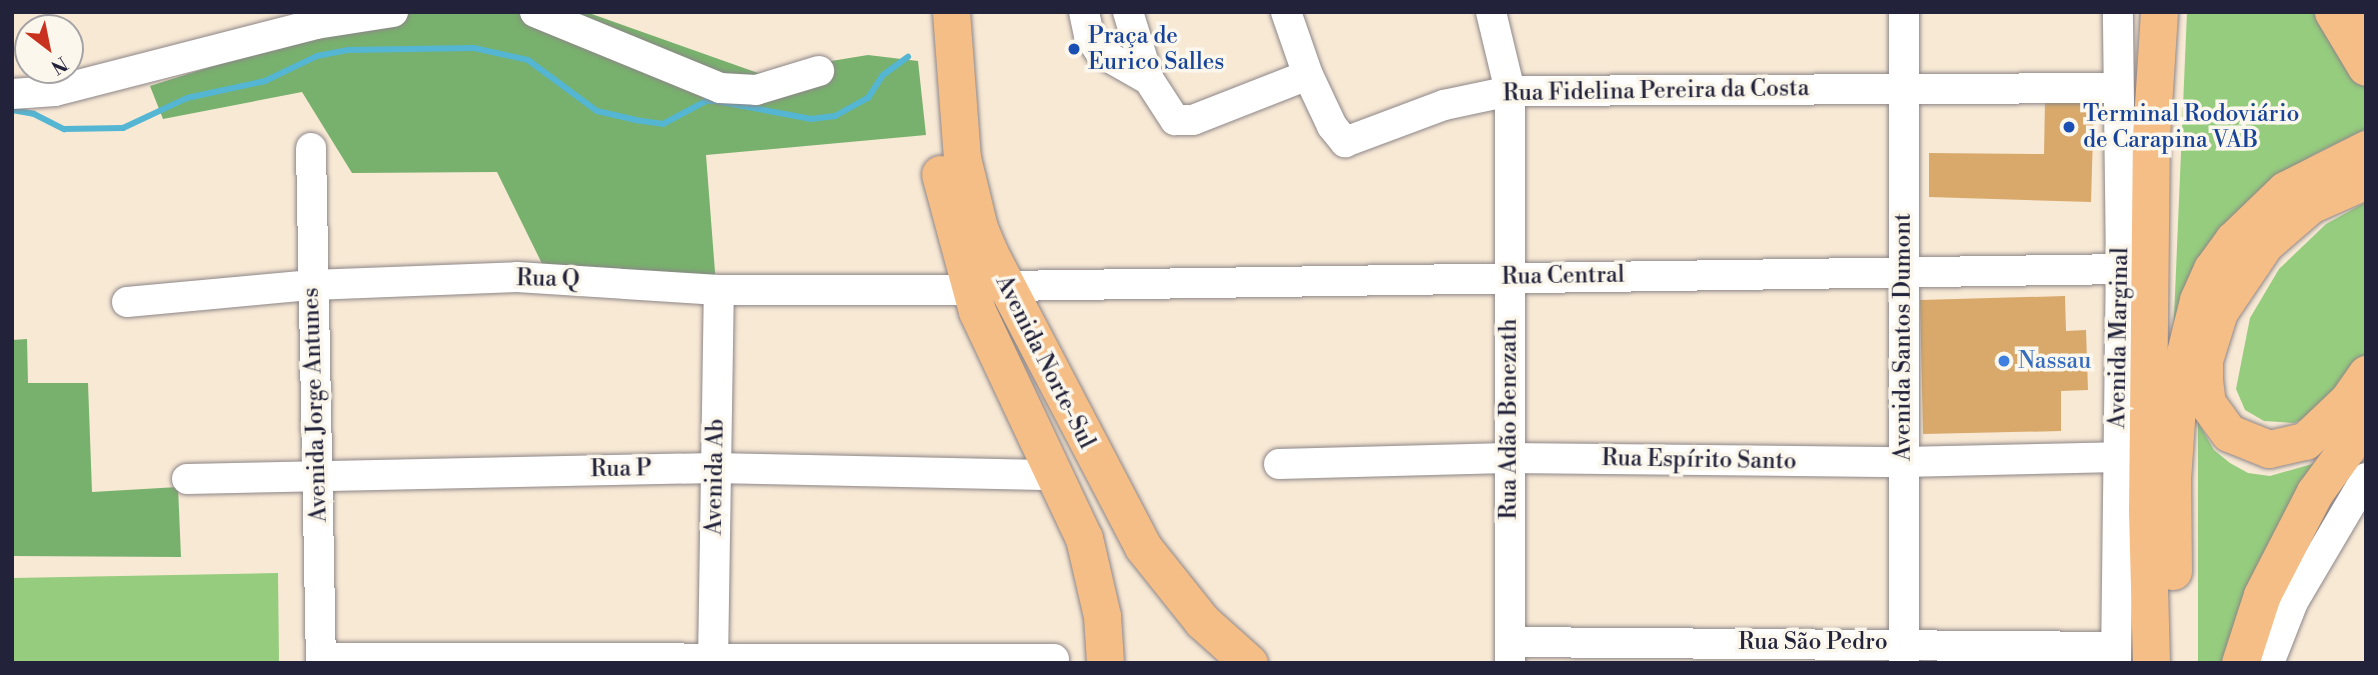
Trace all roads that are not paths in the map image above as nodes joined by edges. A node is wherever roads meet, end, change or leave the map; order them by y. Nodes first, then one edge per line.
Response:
1 (393, 12) edge
2 (535, 12) edge
3 (927, 12) edge
4 (951, 12) edge
5 (1084, 12) edge
6 (1128, 12) edge
7 (1286, 12) edge
8 (1491, 12) edge
9 (1904, 12) edge
10 (2118, 12) edge
11 (2158, 12) edge
12 (2333, 12) edge
13 (2366, 66) edge
14 (820, 71) dead end
15 (1308, 75) junction
16 (1149, 80) junction
17 (2118, 88) junction
18 (1904, 89) junction
19 (1510, 91) junction
20 (12, 94) edge
21 (311, 148) dead end
22 (2366, 149) edge
23 (2366, 180) edge
24 (2121, 268) junction
25 (1901, 273) junction
26 (1509, 276) junction
27 (312, 285) junction
28 (1006, 286) junction
29 (969, 289) junction
30 (719, 290) junction
31 (127, 302) dead end
32 (2208, 306) junction
33 (2366, 374) edge
34 (2366, 422) edge
35 (2118, 457) junction
36 (1508, 458) junction
37 (1903, 462) junction
38 (1279, 464) dead end
39 (714, 468) junction
40 (317, 473) junction
41 (1056, 475) junction
42 (2366, 478) edge
43 (187, 480) dead end
44 (1510, 652) edge
45 (1904, 652) edge
46 (2115, 655) edge
47 (713, 659) edge
48 (1054, 659) dead end
49 (321, 660) edge
50 (2263, 661) edge
51 (1105, 663) edge
52 (1250, 663) edge
53 (2151, 663) edge
54 (2174, 663) edge

1 - 20 street
2 - 14 street
3 - 29 main road, Avenida Norte-Sul
4 - 28 main road, Avenida Norte-Sul
5 - 16 street
6 - 16 street
7 - 15 street, Rua Fidelina Pereira da Costa
8 - 19 street, Rua Adão Benezath
9 - 18 street, Avenida Santos Dumont
10 - 17 street, Avenida Marginal
11 - 53 main road
12 - 13 main road
15 - 16 street
15 - 19 street, Rua Fidelina Pereira da Costa
17 - 18 street, Rua Fidelina Pereira da Costa
17 - 24 street, Avenida Marginal
18 - 19 street, Rua Fidelina Pereira da Costa
18 - 25 street, Avenida Santos Dumont
19 - 26 street, Rua Adão Benezath
21 - 27 street, Avenida Jorge Antunes
22 - 32 main road
23 - 32 main road
24 - 25 street, Rua Central
24 - 35 street, Avenida Marginal
25 - 26 street, Rua Central
25 - 37 street, Avenida Santos Dumont
26 - 28 street, Rua Central
26 - 36 street, Rua Adão Benezath
27 - 30 street, Rua Q
27 - 31 street, Rua Q
27 - 40 street, Avenida Jorge Antunes
28 - 52 main road, Avenida Norte-Sul
29 - 30 street, Rua Q
29 - 41 main road, Avenida Norte-Sul
30 - 39 street, Avenida Ab
32 - 33 main road
32 - 54 main road
34 - 50 main road
35 - 37 street, Rua Espírito Santo
35 - 46 street, Avenida Marginal
36 - 37 street, Rua Espírito Santo
36 - 38 street, Rua Espírito Santo
36 - 44 street, Rua Adão Benezath
37 - 45 street, Avenida Santos Dumont
39 - 40 street, Rua P
39 - 41 street, Rua P
39 - 47 street, Avenida Ab
40 - 43 street, Rua P
40 - 49 street, Avenida Jorge Antunes
41 - 51 main road, Avenida Norte-Sul
42 - 50 street
44 - 45 street, Rua São Pedro
45 - 46 street, Rua São Pedro
47 - 48 street
47 - 49 street

